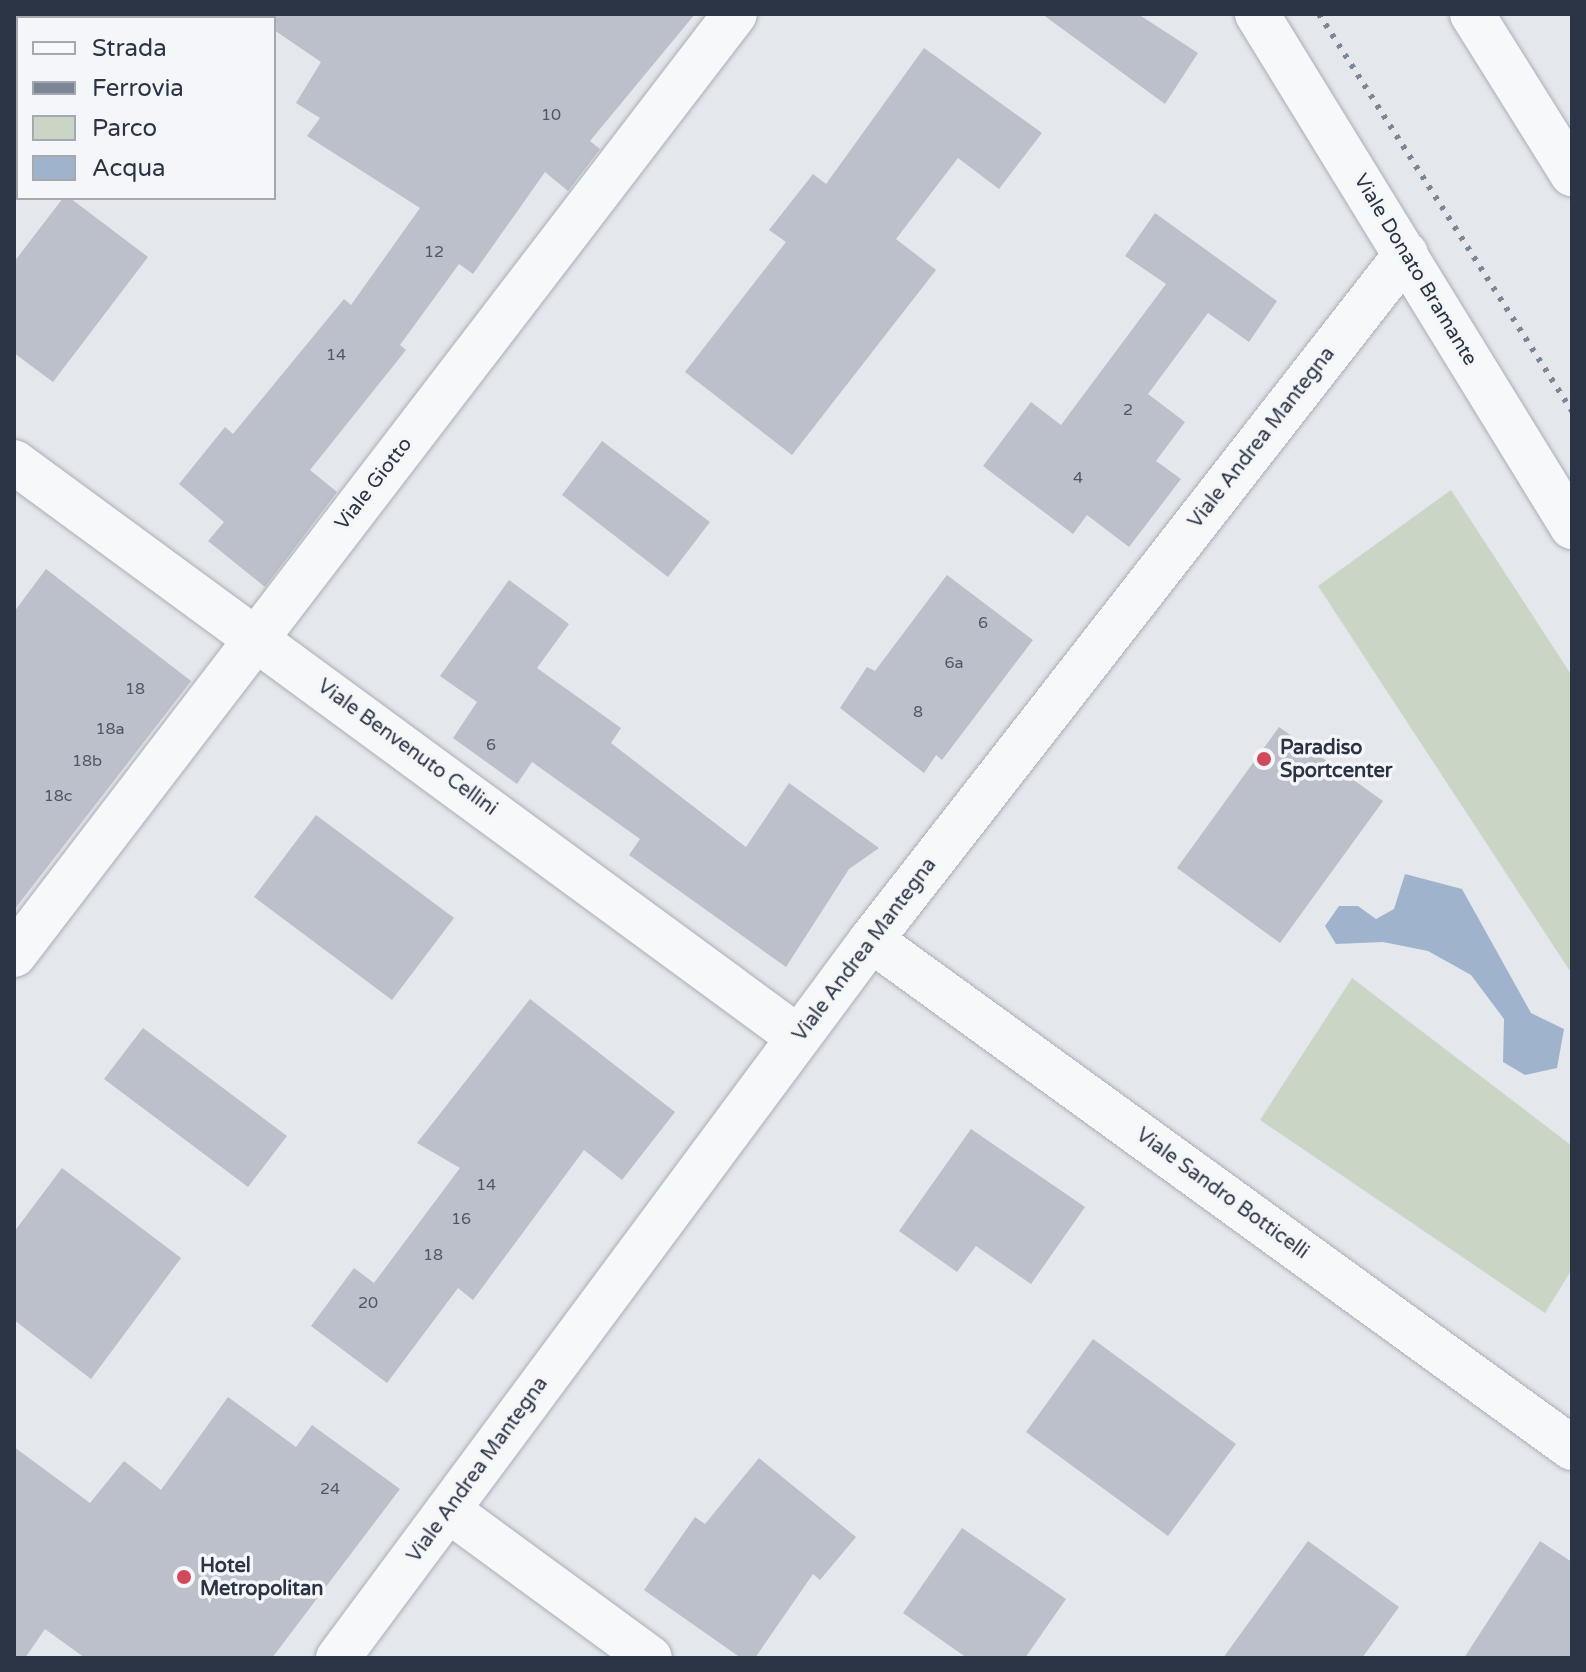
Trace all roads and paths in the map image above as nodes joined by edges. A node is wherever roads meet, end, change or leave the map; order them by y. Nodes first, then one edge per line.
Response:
1 (735, 14) edge
2 (1257, 14) edge
3 (1472, 14) edge
4 (1572, 174) edge
5 (1406, 254) junction
6 (14, 462) edge
7 (1572, 527) edge
8 (256, 637) junction
9 (871, 940) junction
10 (14, 955) edge
11 (798, 1037) junction
12 (1572, 1448) edge
13 (448, 1510) junction
14 (338, 1658) edge
15 (650, 1658) edge

1 - 8 street, Viale Giotto
2 - 5 street, Viale Donato Bramante
3 - 4 street
5 - 7 street, Viale Donato Bramante
5 - 9 street, Viale Andrea Mantegna
6 - 8 street, Viale Benvenuto Cellini
8 - 10 street, Viale Giotto
8 - 11 street, Viale Benvenuto Cellini
9 - 11 street, Viale Andrea Mantegna
9 - 12 street, Viale Sandro Botticelli
11 - 13 street, Viale Andrea Mantegna
13 - 14 street, Viale Andrea Mantegna
13 - 15 street

